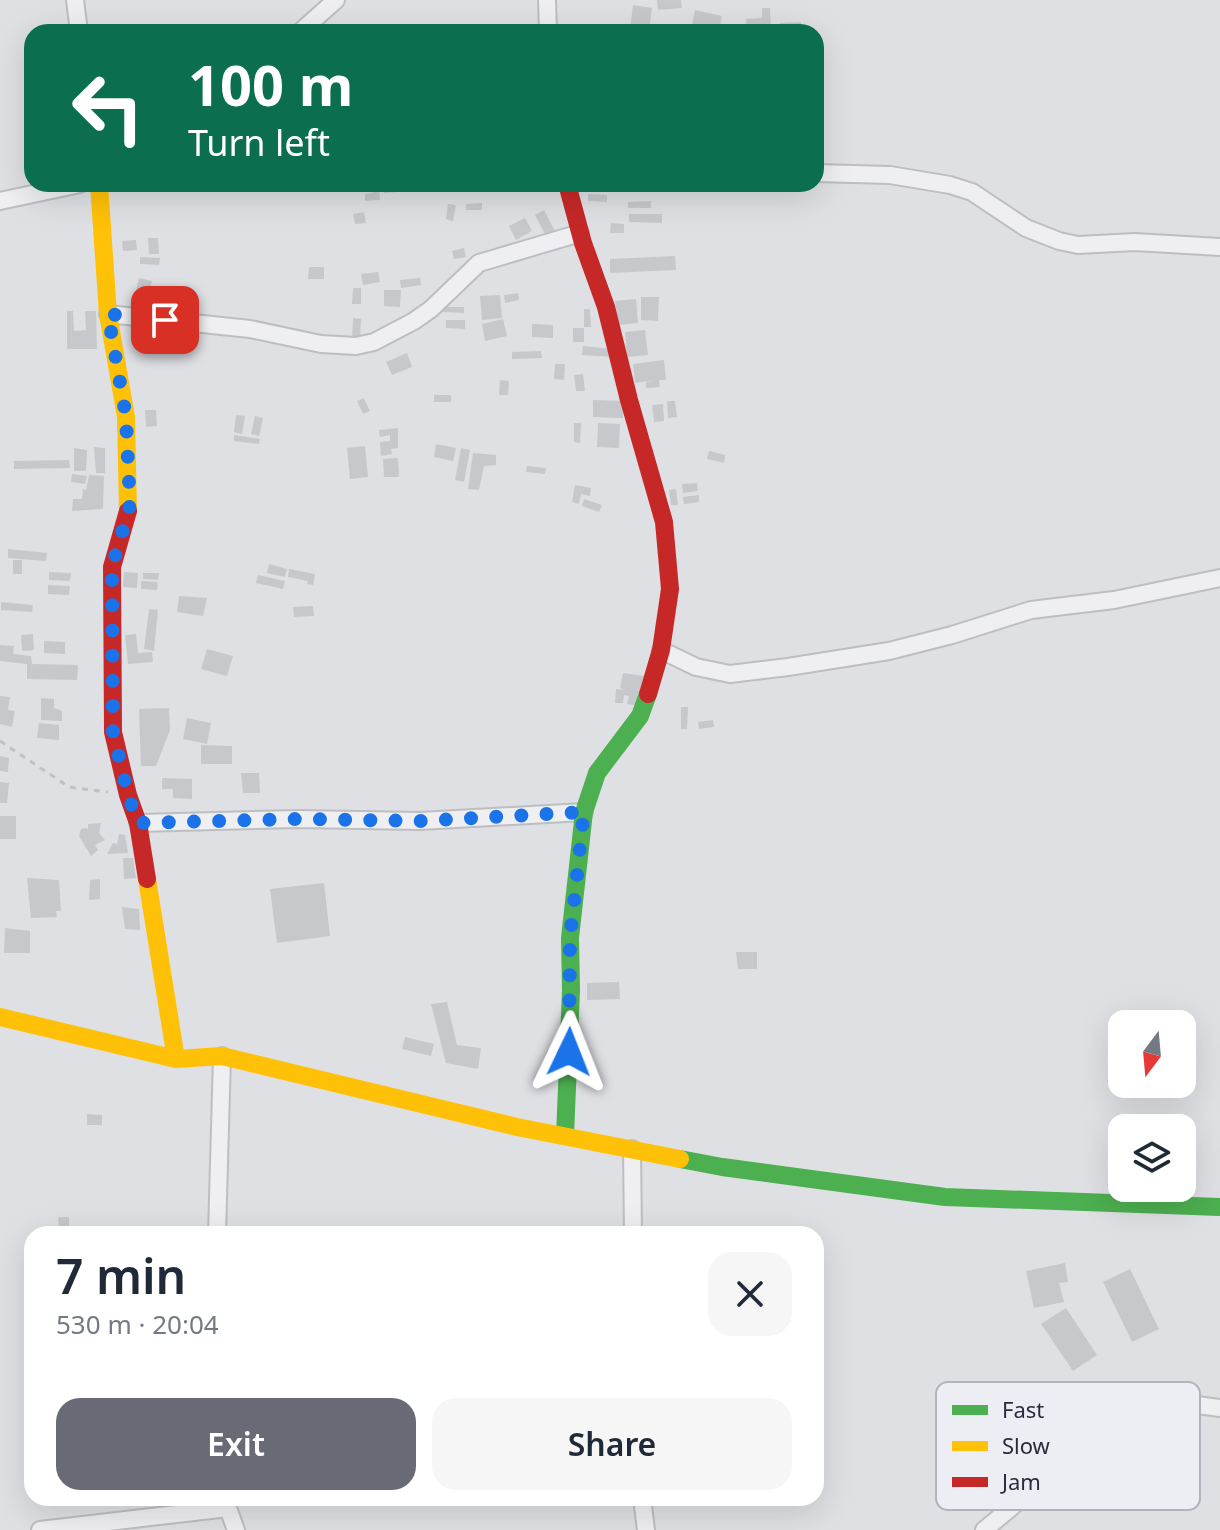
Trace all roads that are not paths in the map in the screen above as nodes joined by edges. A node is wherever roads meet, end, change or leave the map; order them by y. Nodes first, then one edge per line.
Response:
1 (75, 0) edge
2 (336, 0) edge
3 (547, 0) edge
4 (78, 24) edge
5 (309, 24) edge
6 (548, 24) edge
7 (824, 173) edge
8 (42, 192) edge
9 (100, 192) edge
10 (569, 192) edge
11 (0, 201) edge
12 (580, 233) junction
13 (1220, 247) edge
14 (108, 314) junction
15 (1220, 578) edge
16 (661, 650) junction
17 (584, 812) junction
18 (138, 823) junction
19 (0, 1017) edge
20 (222, 1056) junction
21 (176, 1059) junction
22 (565, 1136) junction
23 (632, 1149) junction
24 (1220, 1207) edge
25 (217, 1226) edge
26 (633, 1226) edge
27 (1200, 1406) edge
28 (1220, 1408) edge
29 (206, 1506) edge
30 (228, 1506) edge
31 (643, 1506) edge
32 (1009, 1510) edge
33 (40, 1530) edge
34 (236, 1530) edge
35 (646, 1530) edge
36 (984, 1530) edge

1 - 4 street
2 - 5 street
3 - 6 street
7 - 13 street
8 - 11 street
9 - 14 street
10 - 12 street
12 - 14 street
12 - 16 street
14 - 18 street
15 - 16 street
16 - 17 street
17 - 18 street
17 - 22 street
18 - 21 street
19 - 21 street
20 - 21 street
20 - 22 street
20 - 25 street
22 - 23 street
23 - 24 street
23 - 26 street
27 - 28 street
29 - 33 street
30 - 34 street
31 - 35 street
32 - 36 street

